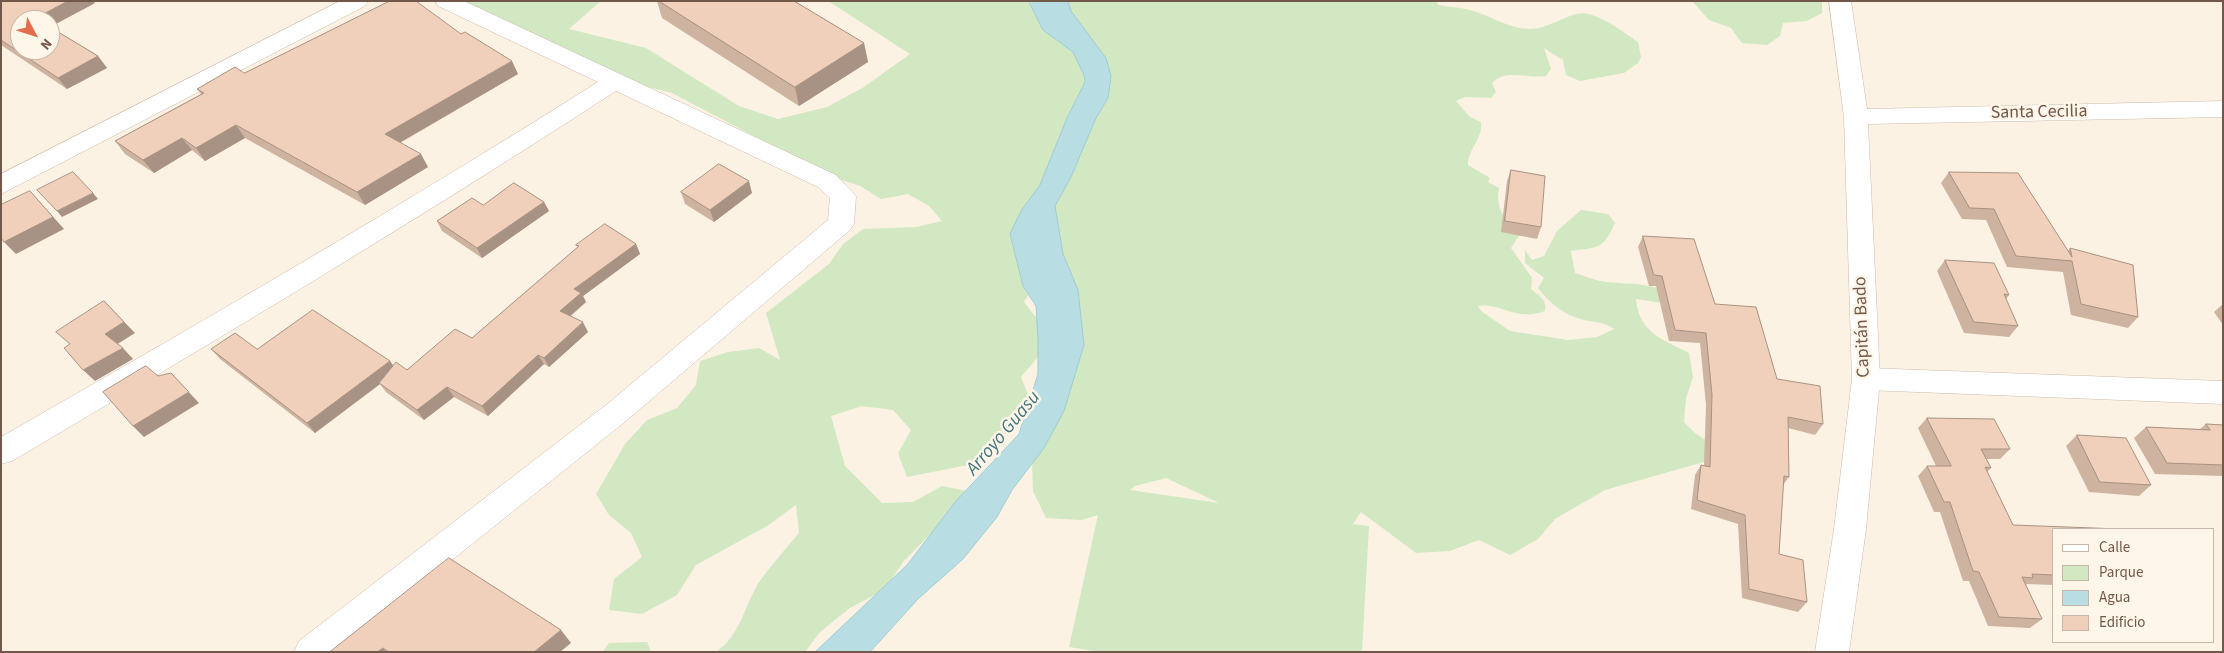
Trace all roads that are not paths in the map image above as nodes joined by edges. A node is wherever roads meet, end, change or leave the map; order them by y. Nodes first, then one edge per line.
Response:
1 (357, 1) edge
2 (446, 1) edge
3 (1840, 1) edge
4 (615, 81) junction
5 (2223, 109) edge
6 (1856, 117) junction
7 (1, 185) edge
8 (1866, 379) junction
9 (2223, 393) edge
10 (1, 452) edge
11 (311, 652) edge
12 (1832, 652) edge

1 - 7 street
2 - 4 street
3 - 6 street, Capitán Bado
4 - 10 street
4 - 11 street
5 - 6 street, Santa Cecilia
6 - 8 street, Capitán Bado
8 - 9 street
8 - 12 street, Capitán Bado

